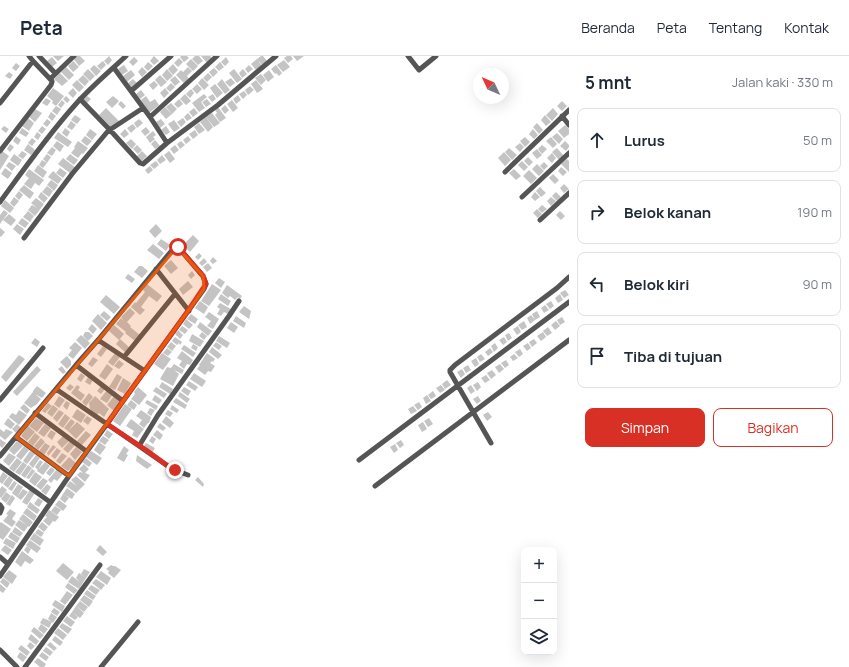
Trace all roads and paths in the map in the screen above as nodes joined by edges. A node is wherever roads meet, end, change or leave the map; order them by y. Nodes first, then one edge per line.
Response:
1 (29, 56) edge
2 (39, 56) edge
3 (74, 56) edge
4 (126, 56) edge
5 (170, 56) edge
6 (217, 56) edge
7 (276, 56) edge
8 (408, 56) edge
9 (436, 56) edge
10 (33, 61) junction
11 (114, 68) junction
12 (53, 76) junction
13 (131, 91) junction
14 (78, 102) junction
15 (0, 103) edge
16 (143, 108) junction
17 (569, 110) edge
18 (562, 116) junction
19 (150, 117) junction
20 (569, 125) edge
21 (108, 132) junction
22 (167, 144) junction
23 (0, 151) edge
24 (569, 153) edge
25 (505, 172) dead end
26 (569, 193) edge
27 (522, 198) dead end
28 (0, 202) edge
29 (540, 220) dead end
30 (24, 238) dead end
31 (156, 269) junction
32 (569, 277) edge
33 (175, 294) junction
34 (239, 301) dead end
35 (569, 302) edge
36 (188, 311) junction
37 (98, 340) junction
38 (569, 340) edge
39 (43, 348) dead end
40 (124, 357) junction
41 (76, 365) junction
42 (145, 371) junction
43 (458, 386) junction
44 (56, 389) junction
45 (0, 400) edge
46 (123, 401) junction
47 (474, 411) junction
48 (35, 413) junction
49 (107, 424) junction
50 (16, 437) junction
51 (491, 443) dead end
52 (139, 446) junction
53 (86, 452) junction
54 (0, 456) edge
55 (359, 460) dead end
56 (0, 466) edge
57 (188, 475) dead end
58 (69, 476) junction
59 (374, 486) dead end
60 (50, 502) junction
61 (0, 505) edge
62 (0, 513) edge
63 (0, 556) edge
64 (8, 564) junction
65 (100, 565) dead end
66 (0, 576) edge
67 (138, 622) dead end
68 (0, 650) edge
69 (17, 667) edge
70 (25, 667) edge
71 (101, 667) edge

1 - 10 street
2 - 12 street
3 - 12 street
4 - 11 street
5 - 13 street
6 - 19 street
7 - 22 street
8 - 9 street
10 - 12 street
10 - 15 street
11 - 13 street
11 - 14 street
12 - 23 street
13 - 16 street
14 - 21 street
14 - 28 street
16 - 19 street
16 - 21 street
17 - 18 street
18 - 20 street
18 - 25 street
19 - 22 street
21 - 22 street
21 - 30 street
24 - 27 street
26 - 29 street
31 - 33 street
31 - 36 street
31 - 37 street
32 - 43 street
33 - 36 street
33 - 40 street
34 - 52 street
35 - 43 street
36 - 42 street
37 - 40 street
37 - 41 street
38 - 47 street
39 - 45 street
40 - 42 street
41 - 44 street
41 - 46 street
42 - 46 street
43 - 47 street
43 - 55 street
44 - 48 street
44 - 49 street
46 - 49 street
47 - 51 street
47 - 59 street
48 - 50 street
48 - 53 street
49 - 52 street
49 - 53 street
50 - 54 street
50 - 58 street
52 - 57 street
53 - 58 street
56 - 60 street
58 - 60 street
60 - 64 street
61 - 62 street
63 - 64 street
64 - 66 street
65 - 70 street
67 - 71 street
68 - 69 street

